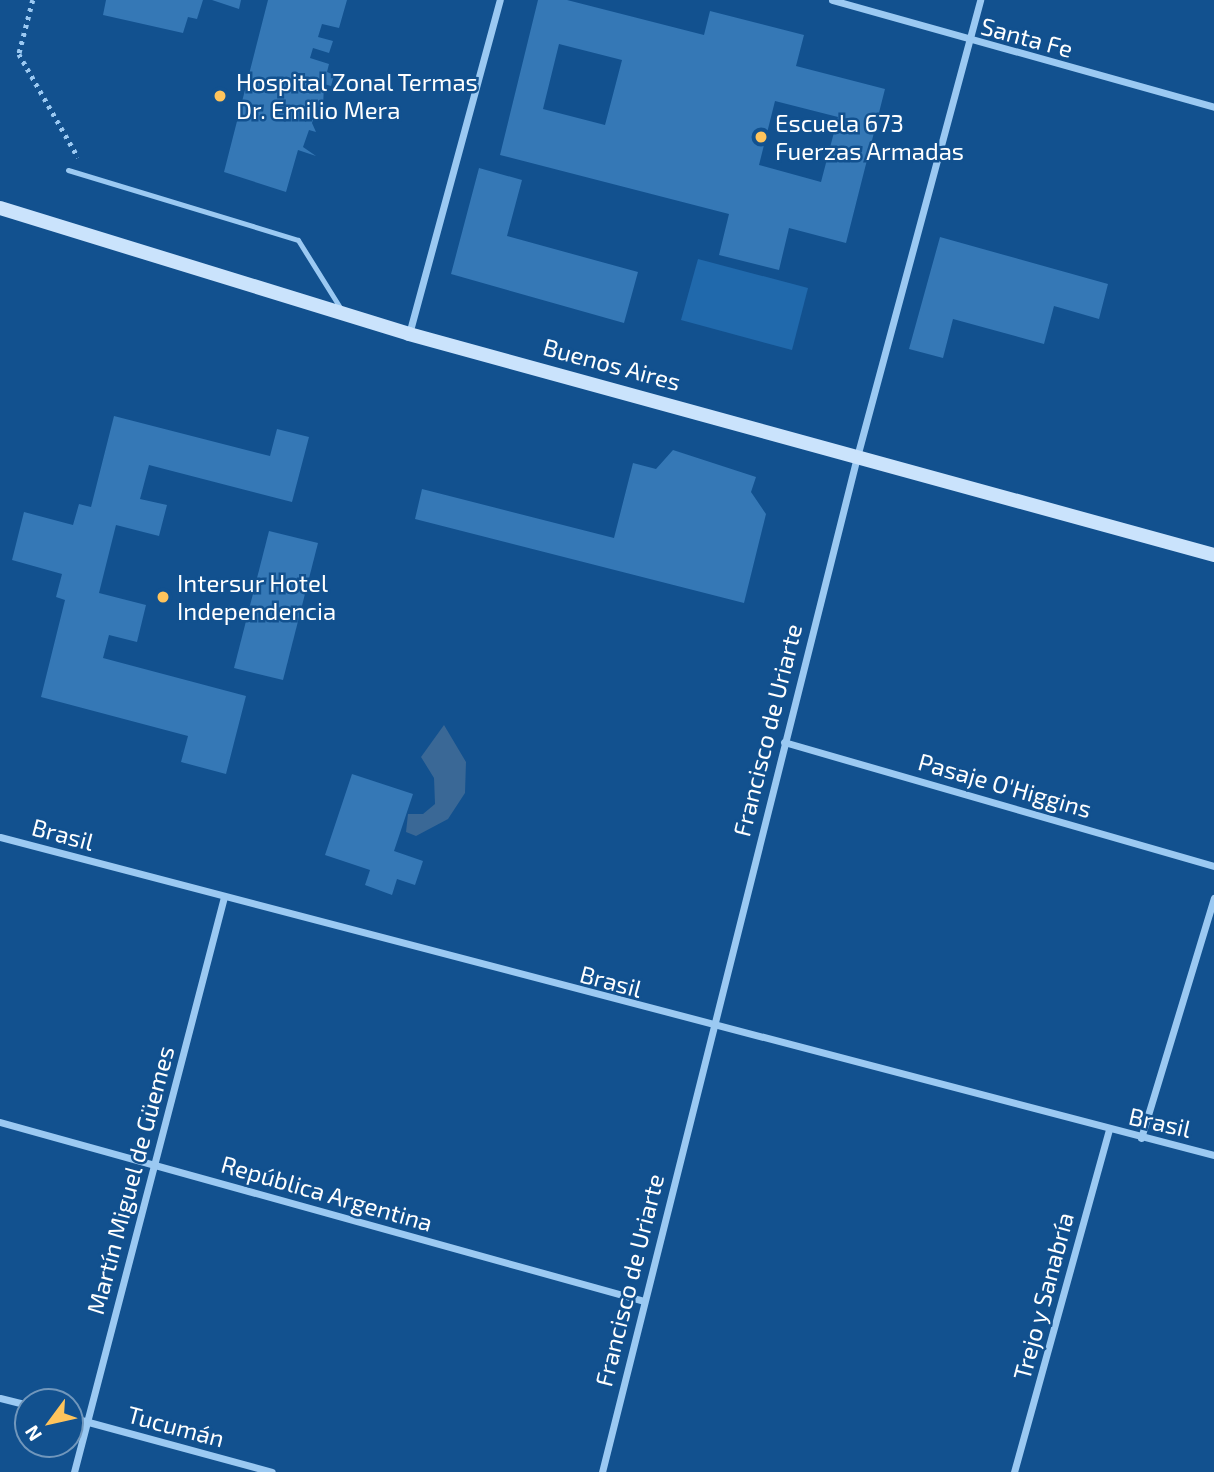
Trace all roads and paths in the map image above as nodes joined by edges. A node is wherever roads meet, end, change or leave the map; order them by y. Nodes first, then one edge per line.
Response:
1 (33, 0) edge
2 (500, 0) edge
3 (832, 0) edge
4 (980, 0) edge
5 (969, 42) junction
6 (1214, 107) edge
7 (68, 170) dead end
8 (83, 174) junction
9 (0, 208) edge
10 (343, 312) junction
11 (409, 334) junction
12 (858, 453) junction
13 (1214, 555) edge
14 (784, 741) junction
15 (0, 837) edge
16 (1214, 866) edge
17 (224, 897) junction
18 (1214, 898) edge
19 (712, 1027) junction
20 (0, 1122) edge
21 (1108, 1130) junction
22 (1141, 1138) junction
23 (1214, 1155) edge
24 (154, 1165) junction
25 (644, 1301) junction
26 (84, 1420) edge
27 (87, 1421) junction
28 (74, 1472) edge
29 (272, 1472) edge
30 (602, 1472) edge
31 (1014, 1472) edge

1 - 8 path
2 - 11 street
3 - 5 street, Santa Fe
4 - 5 street, Francisco de Uriarte
5 - 6 street, Santa Fe
5 - 12 street, Francisco de Uriarte
7 - 8 lane
8 - 10 lane
9 - 10 main road, Buenos Aires
10 - 11 main road, Buenos Aires
11 - 12 main road, Buenos Aires
12 - 13 main road, Buenos Aires
12 - 14 street, Francisco de Uriarte
14 - 16 street, Pasaje O'Higgins
14 - 19 street, Francisco de Uriarte
15 - 17 street, Brasil
17 - 19 street, Brasil
17 - 24 street, Martín Miguel de Güemes
18 - 22 street
19 - 21 street, Brasil
19 - 25 street, Francisco de Uriarte
20 - 24 street, República Argentina
21 - 22 street, Brasil
21 - 31 street, Trejo y Sanabría
22 - 23 street, Brasil
24 - 25 street, República Argentina
24 - 27 street, Martín Miguel de Güemes
25 - 30 street, Francisco de Uriarte
26 - 27 street, Tucumán
27 - 28 street, Martín Miguel de Güemes
27 - 29 street, Tucumán

